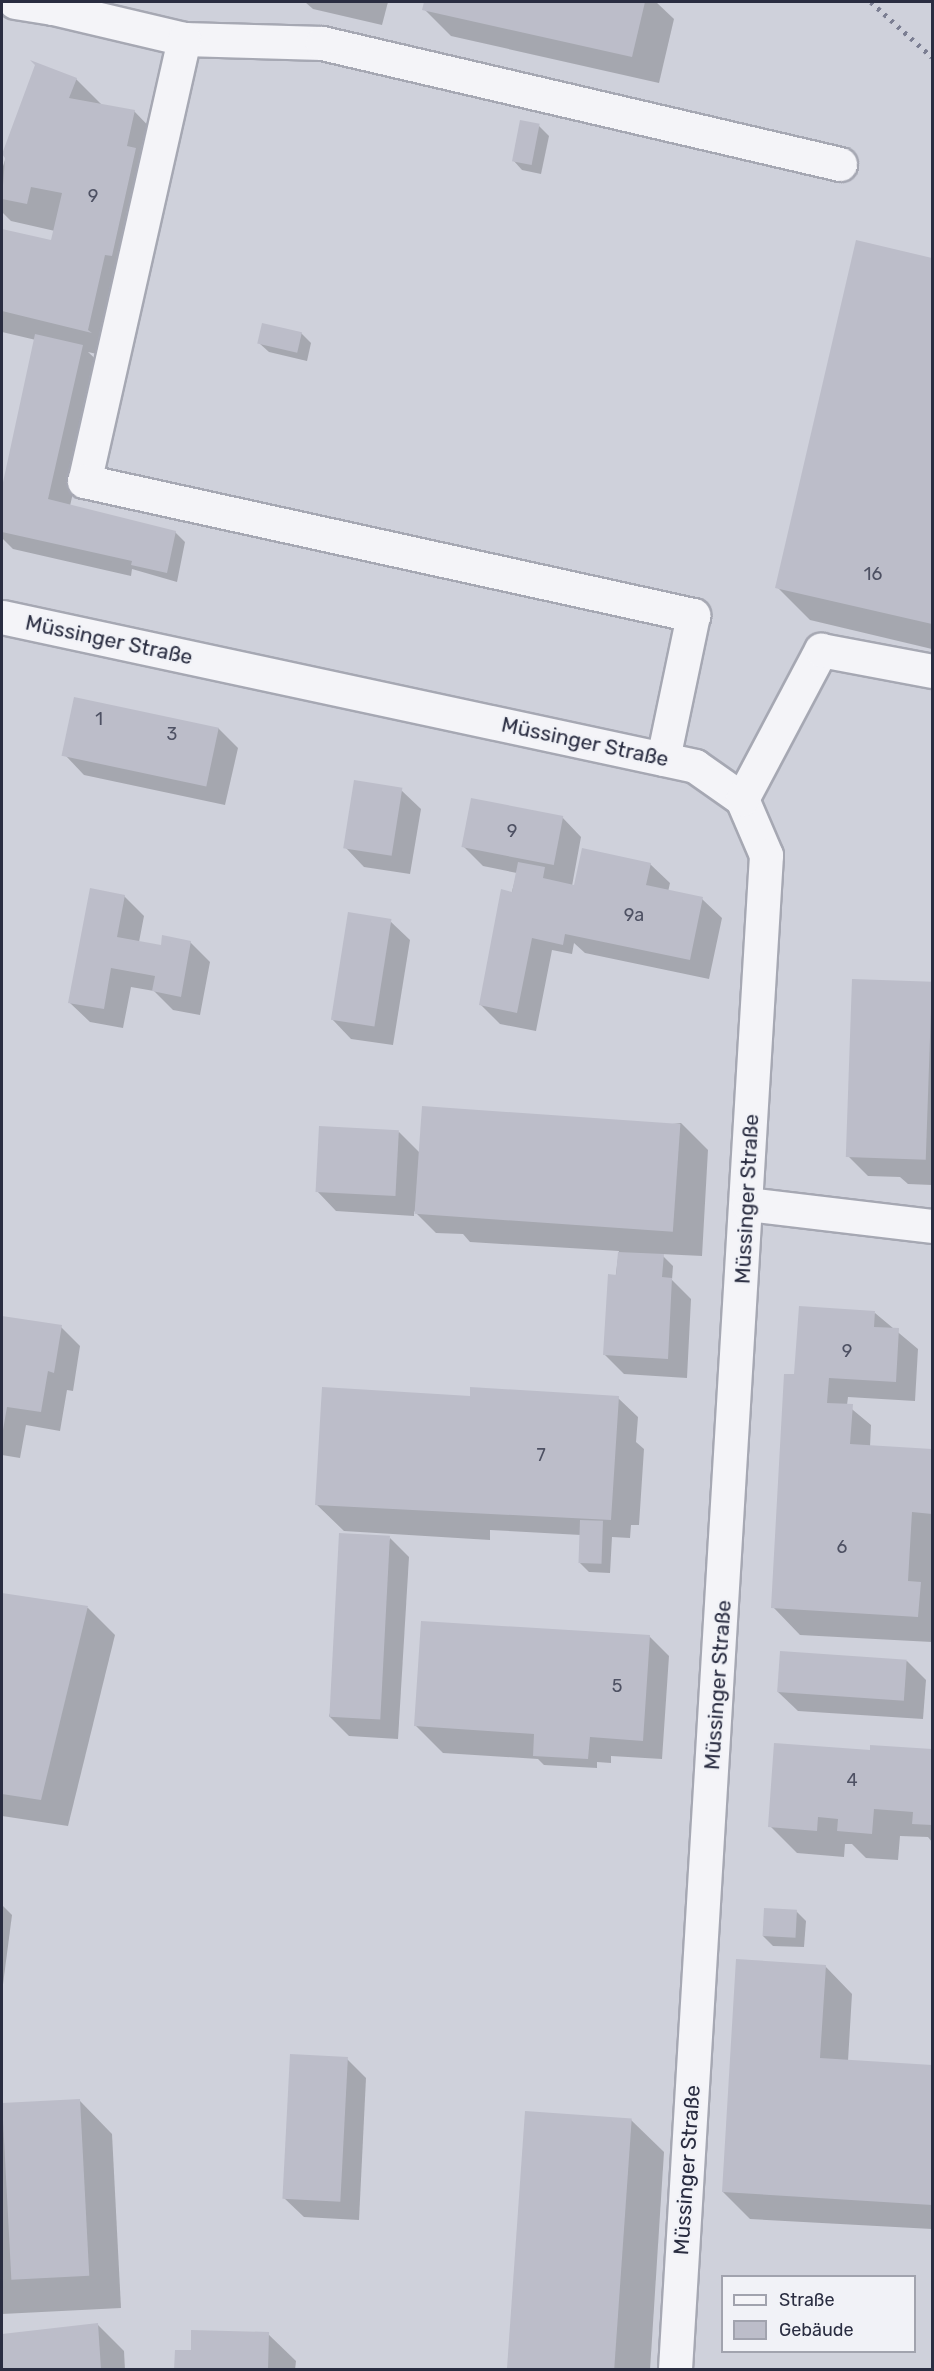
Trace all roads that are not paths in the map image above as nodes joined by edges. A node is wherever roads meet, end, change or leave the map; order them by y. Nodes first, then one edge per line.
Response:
1 (15, 2) edge
2 (56, 5) edge
3 (184, 39) junction
4 (840, 164) dead end
5 (2, 617) edge
6 (933, 671) edge
7 (663, 759) junction
8 (742, 799) junction
9 (748, 1204) junction
10 (933, 1226) edge
11 (675, 2370) edge

1 - 2 street
2 - 3 street
3 - 4 street
3 - 7 street
5 - 7 street, Müssinger Straße
6 - 8 street
7 - 8 street, Müssinger Straße
8 - 9 street, Müssinger Straße
9 - 10 street
9 - 11 street, Müssinger Straße

